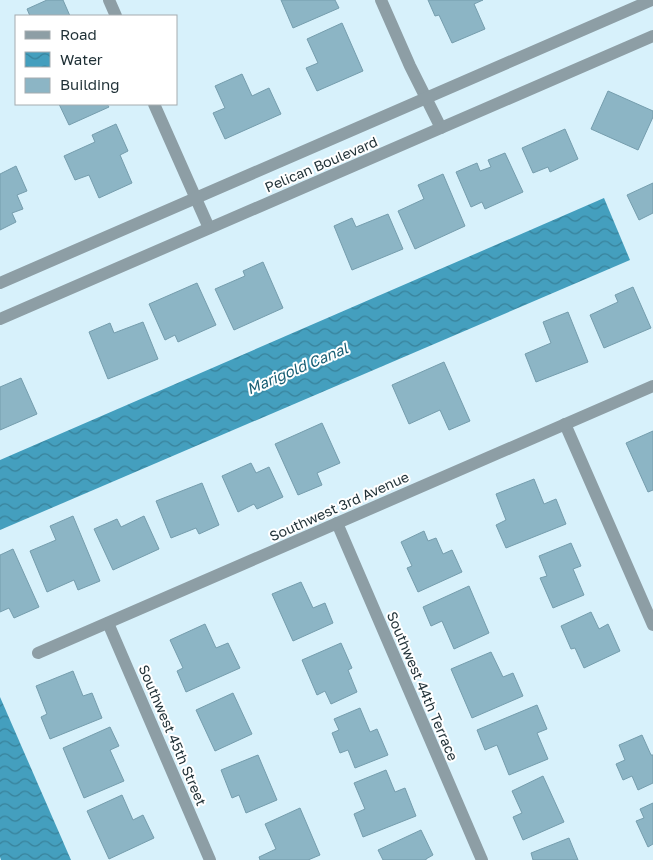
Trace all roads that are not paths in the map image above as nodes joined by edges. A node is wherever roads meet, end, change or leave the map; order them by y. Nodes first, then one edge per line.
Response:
1 (109, 0) edge
2 (381, 0) edge
3 (652, 0) edge
4 (116, 15) edge
5 (653, 36) edge
6 (425, 98) junction
7 (154, 105) edge
8 (440, 128) junction
9 (196, 198) junction
10 (209, 228) junction
11 (0, 283) edge
12 (0, 319) edge
13 (653, 386) edge
14 (565, 424) junction
15 (337, 523) junction
16 (108, 622) junction
17 (653, 624) edge
18 (38, 653) dead end
19 (210, 860) edge
20 (482, 860) edge

1 - 4 street
2 - 6 street
3 - 6 street, Pelican Boulevard
5 - 8 street, Pelican Boulevard
6 - 8 street
6 - 9 street, Pelican Boulevard
7 - 9 street
8 - 10 street, Pelican Boulevard
9 - 10 street
9 - 11 street, Pelican Boulevard
10 - 12 street, Pelican Boulevard
13 - 14 street, Southwest 3rd Avenue
14 - 15 street, Southwest 3rd Avenue
14 - 17 street
15 - 16 street, Southwest 3rd Avenue
15 - 20 street, Southwest 44th Terrace
16 - 18 street, Southwest 3rd Avenue
16 - 19 street, Southwest 45th Street

